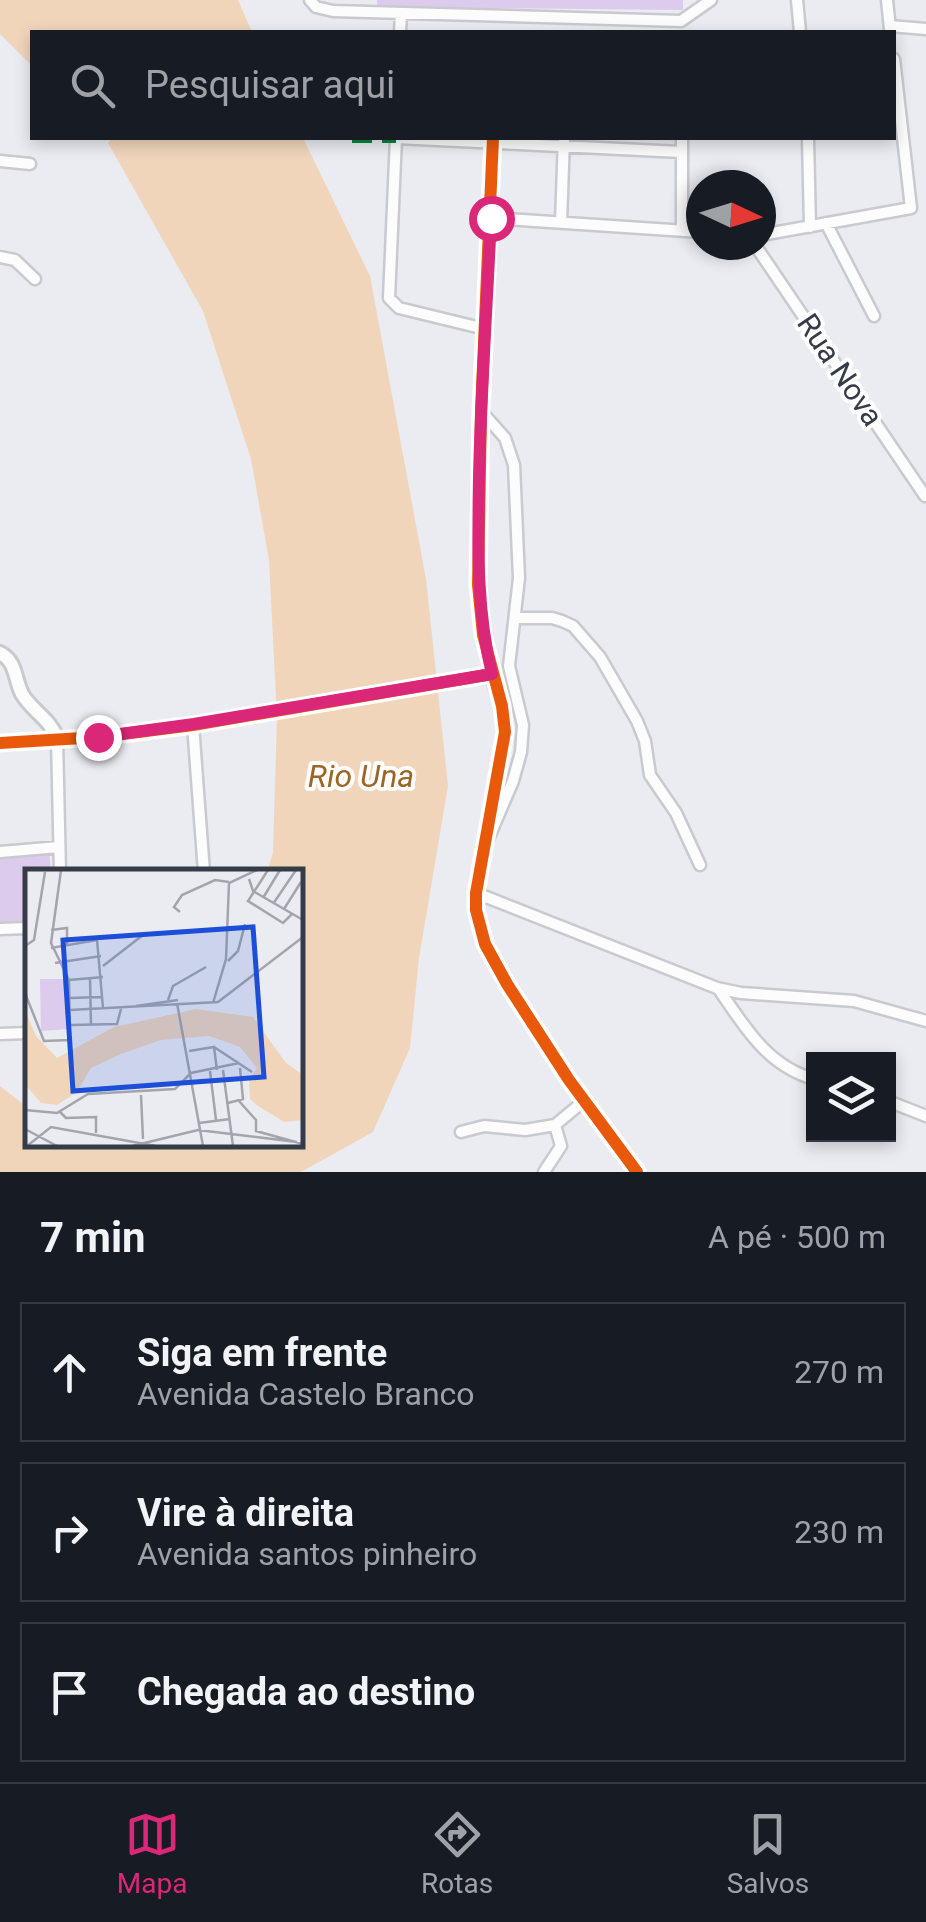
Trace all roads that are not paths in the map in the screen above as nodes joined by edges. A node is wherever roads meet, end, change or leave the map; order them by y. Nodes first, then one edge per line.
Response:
1 (310, 0) edge
2 (711, 0) edge
3 (797, 0) edge
4 (887, 0) edge
5 (401, 13) junction
6 (496, 16) junction
7 (568, 18) junction
8 (682, 27) edge
9 (890, 29) edge
10 (926, 29) edge
11 (400, 30) edge
12 (495, 30) edge
13 (567, 30) edge
14 (800, 30) edge
15 (896, 78) edge
16 (396, 140) edge
17 (493, 140) edge
18 (682, 140) edge
19 (808, 140) edge
20 (564, 142) edge
21 (682, 152) junction
22 (0, 161) edge
23 (30, 164) dead end
24 (491, 218) junction
25 (561, 222) junction
26 (826, 223) junction
27 (810, 227) junction
28 (682, 231) junction
29 (686, 231) edge
30 (776, 233) edge
31 (0, 257) edge
32 (765, 260) edge
33 (35, 279) dead end
34 (874, 316) dead end
35 (485, 329) junction
36 (480, 411) junction
37 (925, 496) edge
38 (515, 618) junction
39 (0, 653) edge
40 (492, 674) junction
41 (194, 724) junction
42 (57, 738) junction
43 (0, 743) edge
44 (486, 842) junction
45 (59, 847) junction
46 (0, 852) edge
47 (700, 865) dead end
48 (60, 869) edge
49 (204, 869) edge
50 (476, 893) junction
51 (25, 928) edge
52 (0, 929) edge
53 (717, 988) junction
54 (926, 1021) edge
55 (25, 1033) edge
56 (0, 1034) edge
57 (806, 1076) edge
58 (584, 1101) junction
59 (896, 1104) edge
60 (926, 1116) edge
61 (555, 1125) junction
62 (461, 1132) dead end
63 (544, 1172) edge
64 (637, 1172) edge

1 - 5 street
2 - 8 street
3 - 14 street
4 - 9 street
5 - 6 street
5 - 11 street
6 - 7 street
6 - 12 street
7 - 8 street
7 - 13 street
9 - 10 street
15 - 26 street
16 - 35 street
17 - 20 street
17 - 24 street
18 - 21 street
19 - 27 street
20 - 21 street
20 - 25 street
21 - 28 street
22 - 23 street
24 - 25 street
24 - 35 street
25 - 28 street
26 - 27 street
26 - 34 street
27 - 30 street
28 - 29 street
31 - 33 street
32 - 37 street, Rua Nova
35 - 36 street
36 - 38 street
36 - 40 street
38 - 44 street
38 - 47 street
39 - 42 street
40 - 41 street
40 - 44 street
41 - 42 street
41 - 49 street
42 - 43 street
42 - 45 street
44 - 50 street
45 - 46 street
45 - 48 street
50 - 53 street
50 - 58 street
51 - 52 street
53 - 54 street
53 - 57 street
55 - 56 street
58 - 61 street
58 - 64 street
59 - 60 street
61 - 62 street
61 - 63 street

